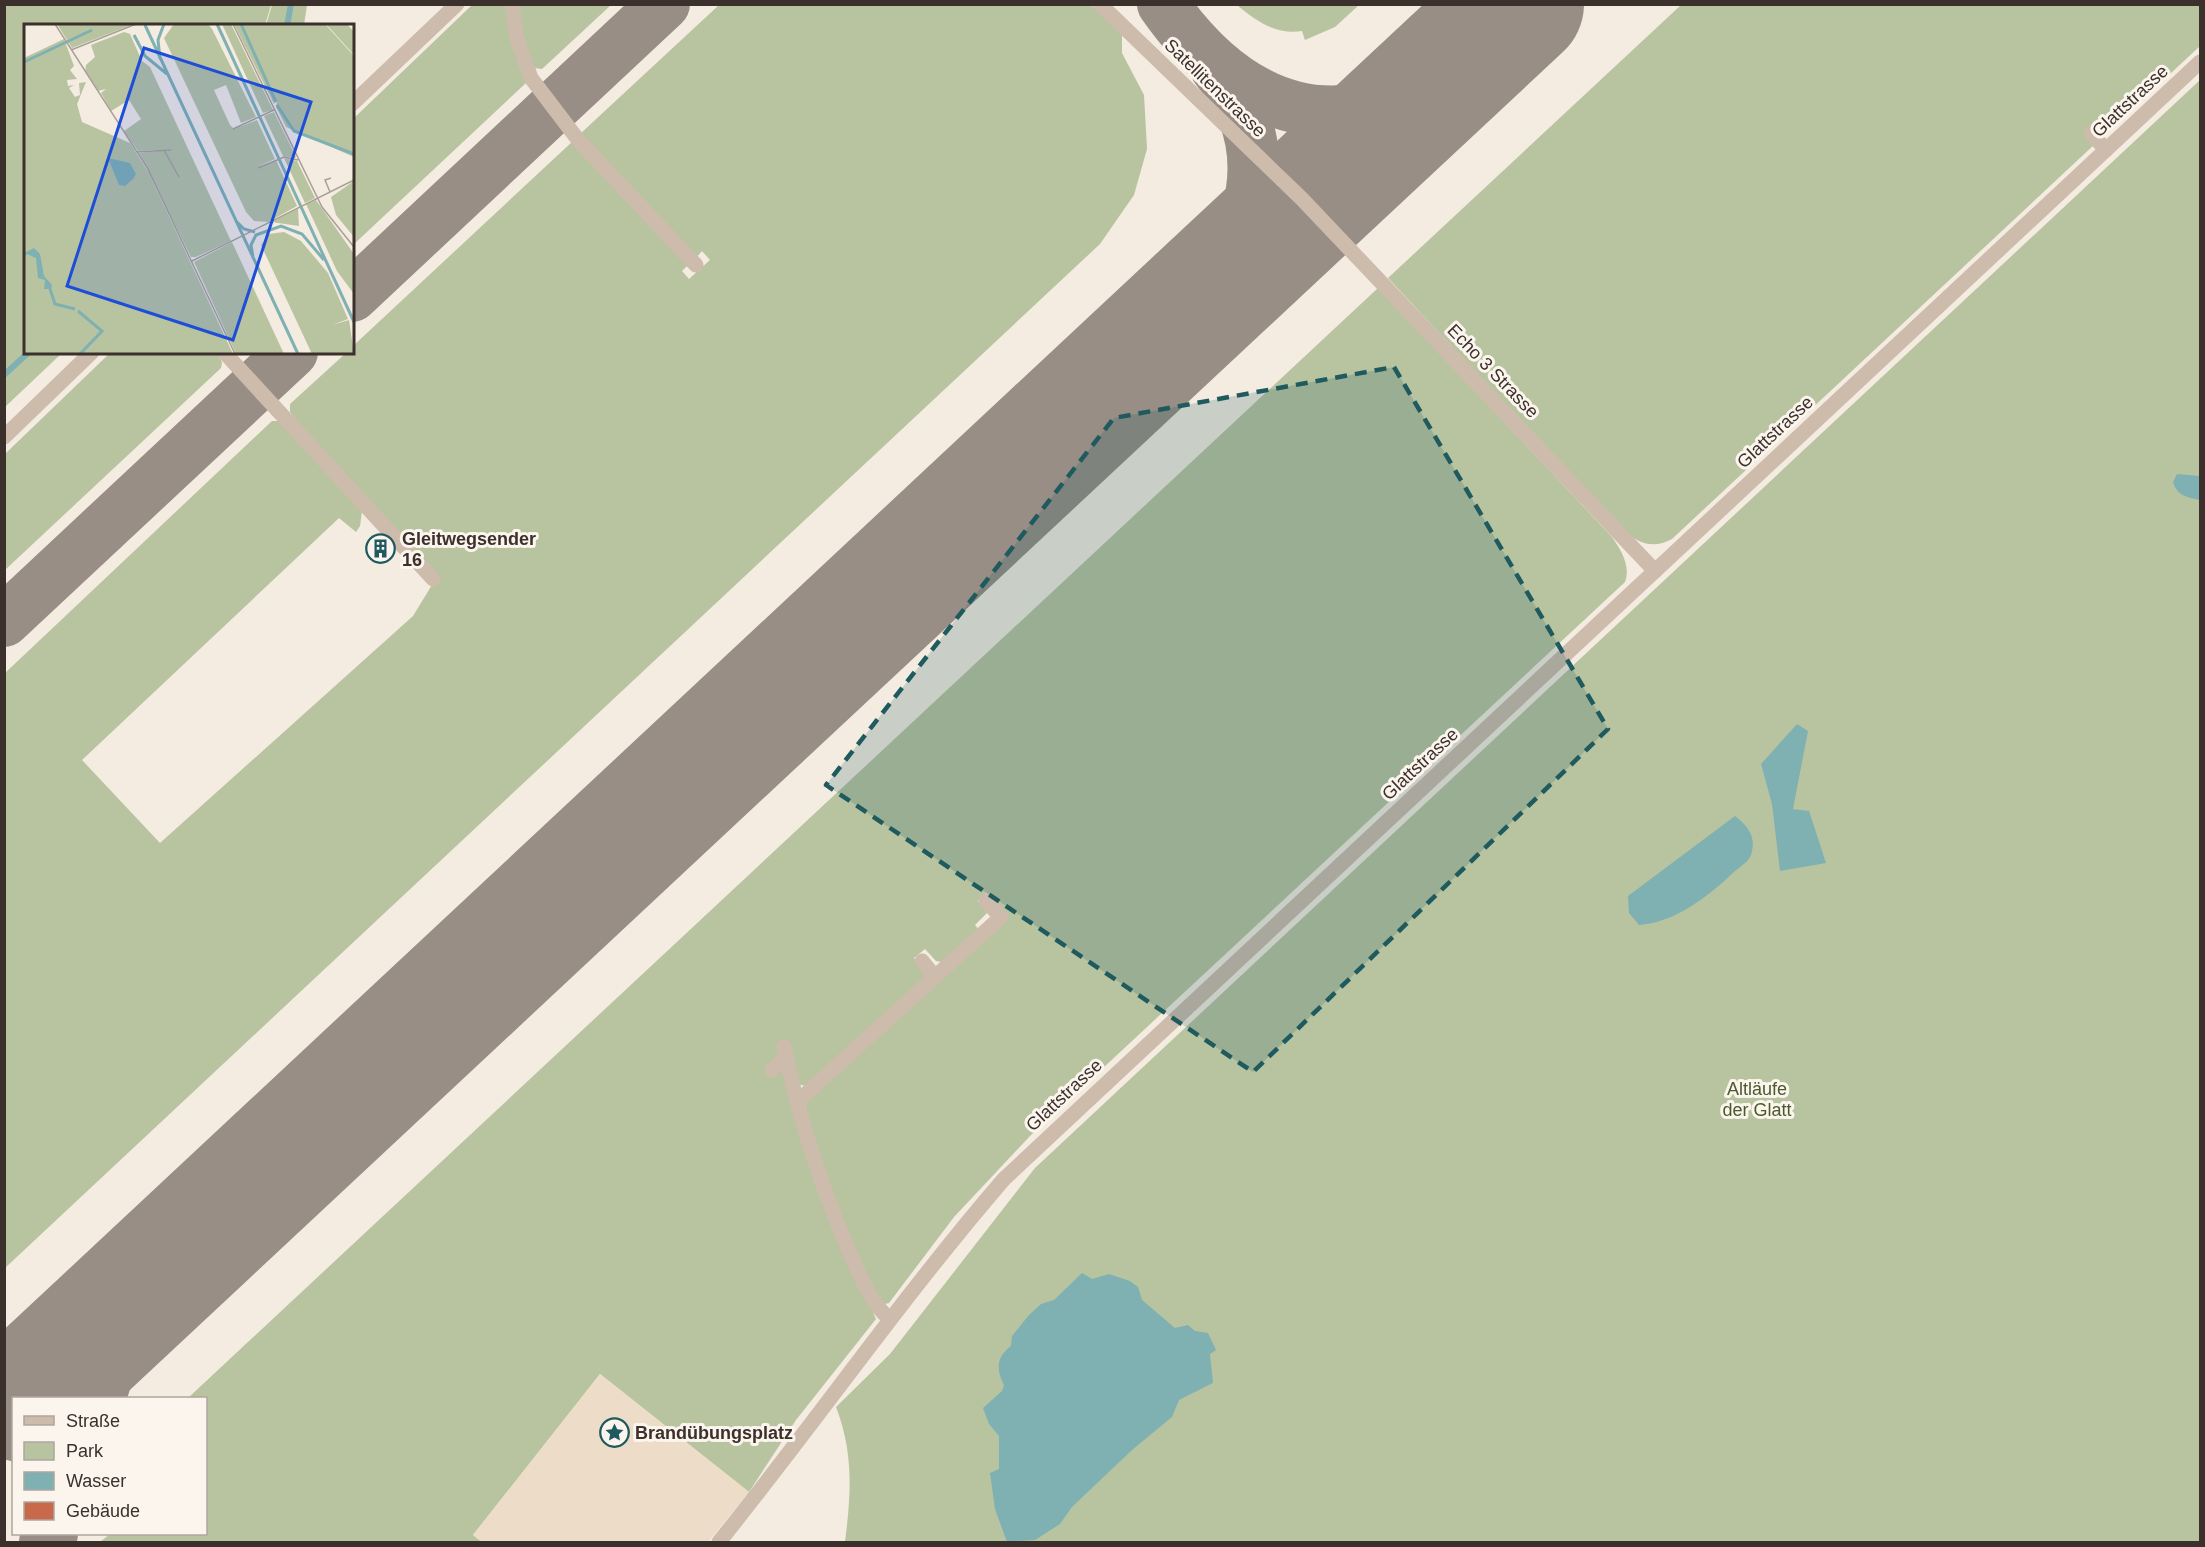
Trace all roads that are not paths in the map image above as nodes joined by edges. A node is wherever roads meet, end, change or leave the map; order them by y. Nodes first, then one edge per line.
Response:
1 (457, 4) edge
2 (512, 4) edge
3 (1100, 4) edge
4 (2200, 62) edge
5 (354, 102) edge
6 (2091, 133) dead end
7 (2106, 150) junction
8 (1302, 199) joint
9 (696, 265) dead end
10 (90, 354) edge
11 (226, 354) edge
12 (4, 437) edge
13 (1655, 571) junction
14 (433, 579) dead end
15 (986, 901) dead end
16 (922, 961) dead end
17 (935, 977) junction
18 (772, 1070) dead end
19 (797, 1102) junction
20 (890, 1319) junction
21 (719, 1542) edge

1 - 5 lane
2 - 9 lane
3 - 8 lane, Satellitenstrasse
4 - 7 lane, Glattstrasse
6 - 7 lane
7 - 13 lane, Glattstrasse
8 - 13 lane, Echo 3 Strasse
10 - 12 lane
11 - 14 lane
13 - 20 lane, Glattstrasse
15 - 17 lane
16 - 17 lane
17 - 19 lane
18 - 19 lane
19 - 20 lane
20 - 21 lane, Glattstrasse

